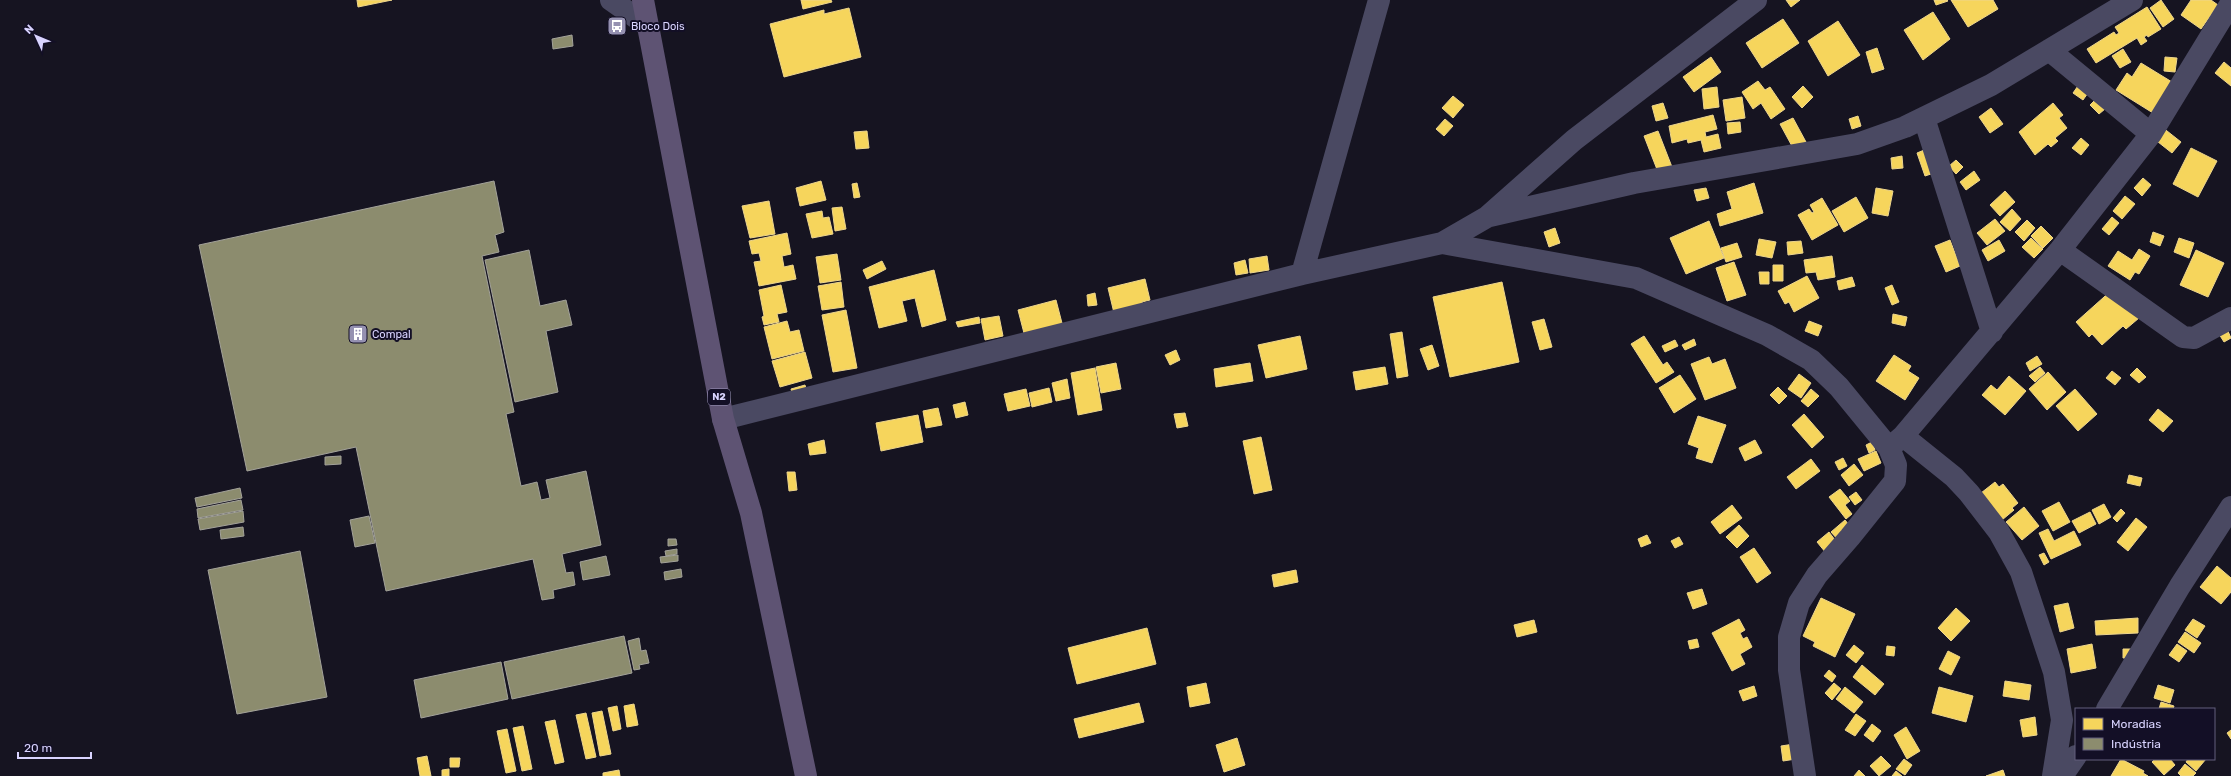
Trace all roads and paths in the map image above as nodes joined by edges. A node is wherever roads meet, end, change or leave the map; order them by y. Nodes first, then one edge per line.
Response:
1 (610, 0) edge
2 (643, 0) edge
3 (1379, 0) edge
4 (1756, 0) edge
5 (2132, 0) edge
6 (2231, 4) edge
7 (648, 26) junction
8 (2049, 50) junction
9 (1924, 118) junction
10 (2151, 134) junction
11 (1487, 217) junction
12 (1442, 243) junction
13 (2060, 250) junction
14 (1302, 274) junction
15 (2231, 318) edge
16 (1992, 332) junction
17 (724, 419) junction
18 (1896, 442) junction
19 (2231, 507) edge
20 (2108, 708) edge
21 (2075, 757) edge
22 (806, 776) edge
23 (1805, 776) edge
24 (2053, 776) edge
25 (2062, 776) edge

1 - 7 street
2 - 7 main road, N2
3 - 14 street
4 - 11 street
5 - 8 street
6 - 10 street
7 - 17 main road, N2
8 - 9 street
8 - 10 street
9 - 11 street
9 - 16 street
10 - 13 street
11 - 12 street
12 - 14 street
12 - 18 street
13 - 15 street
13 - 16 street
14 - 17 street
16 - 18 street
17 - 22 main road, N2
18 - 23 street
18 - 24 street
19 - 20 street
21 - 25 street

